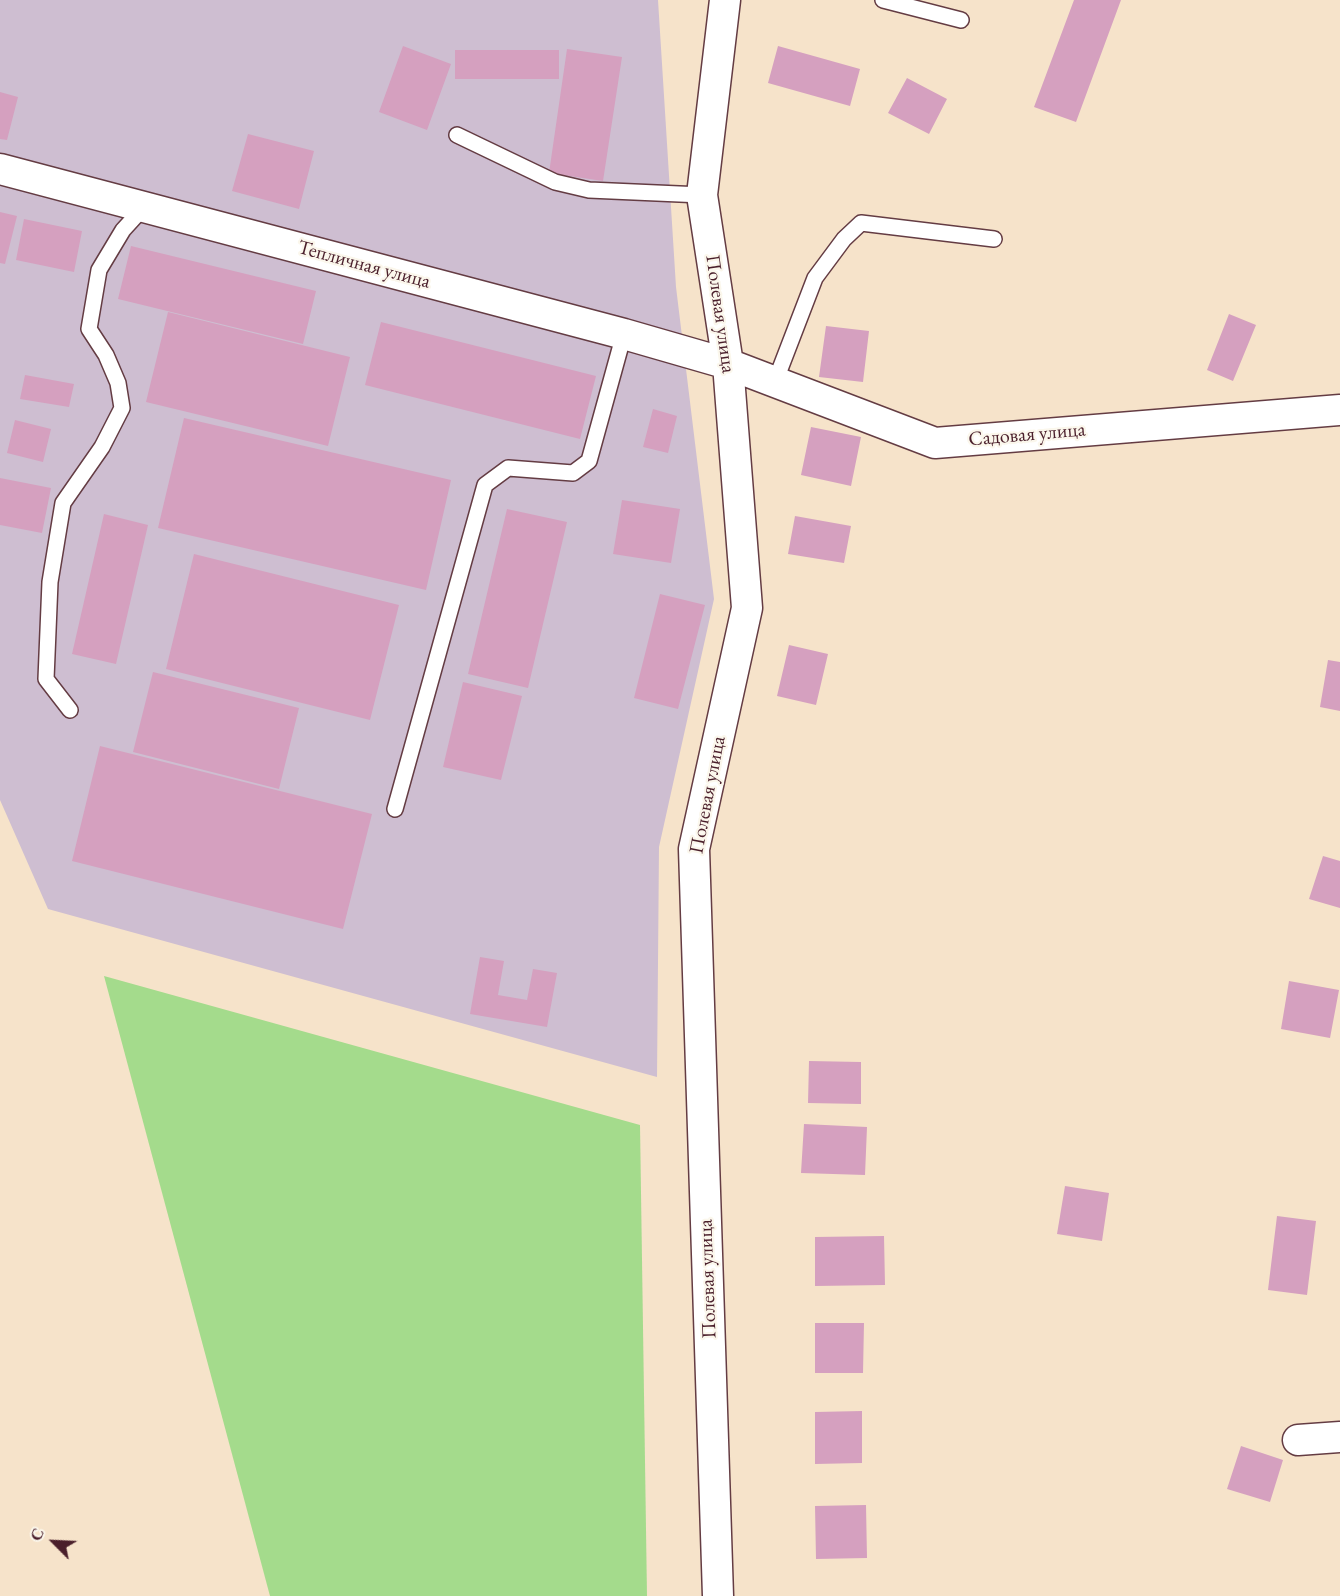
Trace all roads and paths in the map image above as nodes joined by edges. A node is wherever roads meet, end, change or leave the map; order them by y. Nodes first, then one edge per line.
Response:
1 (724, 0) edge
2 (883, 0) edge
3 (961, 20) dead end
4 (457, 135) dead end
5 (0, 169) edge
6 (702, 195) junction
7 (144, 207) junction
8 (994, 239) dead end
9 (624, 334) junction
10 (728, 364) junction
11 (775, 382) junction
12 (1340, 410) edge
13 (70, 710) dead end
14 (395, 809) dead end
15 (1340, 1437) edge
16 (1298, 1440) dead end
17 (718, 1596) edge

1 - 6 street, Полевая улица
2 - 3 lane
4 - 6 lane
5 - 7 street, Тепличная улица
6 - 10 street, Полевая улица
7 - 9 street, Тепличная улица
7 - 13 lane
8 - 11 lane
9 - 10 street, Тепличная улица
9 - 14 lane
10 - 11 street, Садовая улица
10 - 17 street, Полевая улица
11 - 12 street, Садовая улица
15 - 16 street

